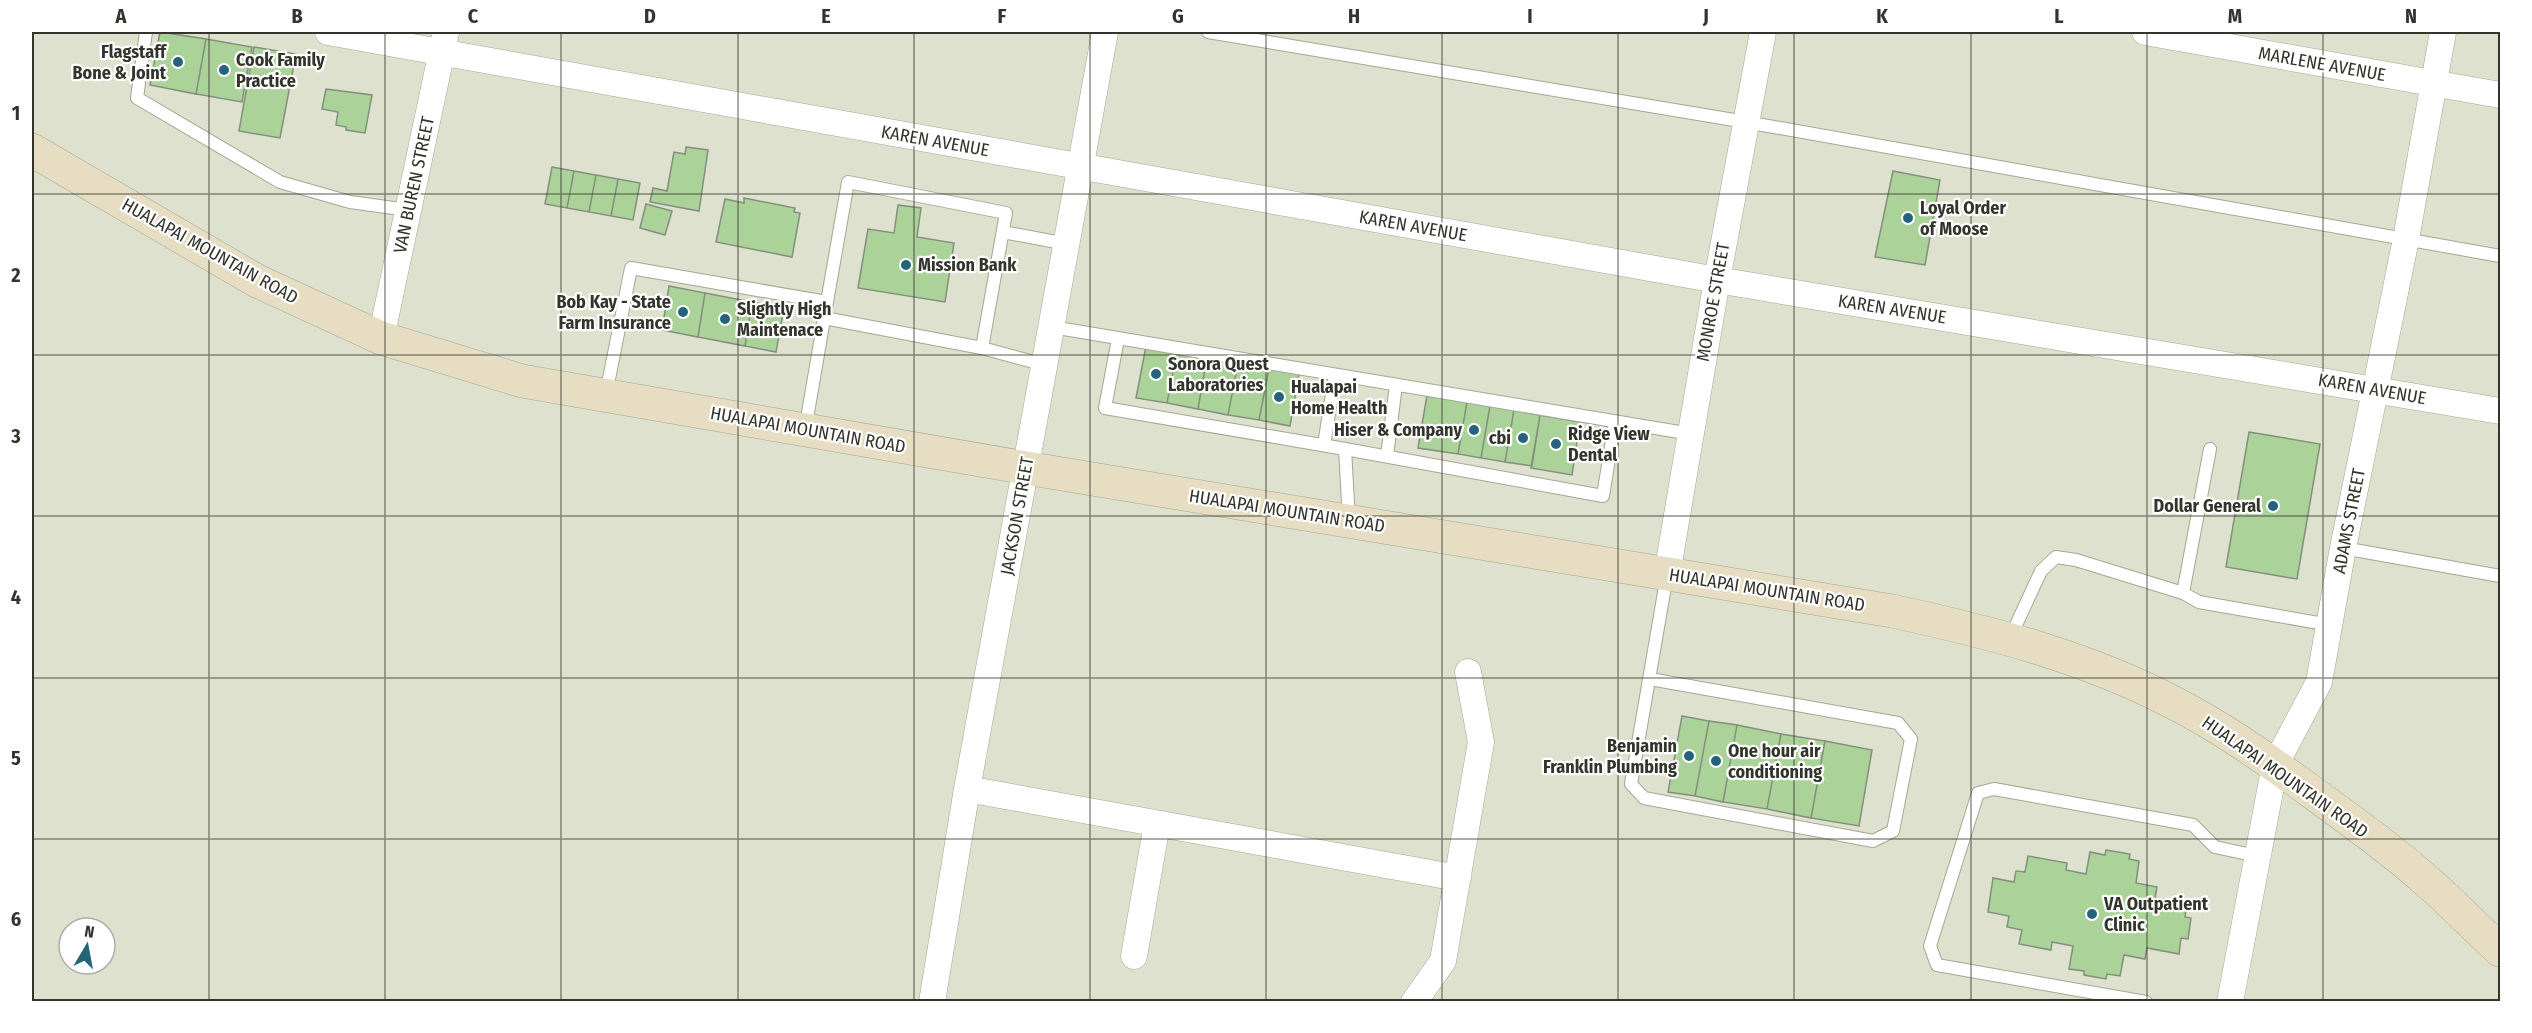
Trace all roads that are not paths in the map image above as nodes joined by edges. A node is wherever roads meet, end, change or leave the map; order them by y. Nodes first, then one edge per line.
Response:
1 (146, 32) edge
2 (328, 32) edge
3 (1105, 32) edge
4 (1208, 32) edge
5 (1762, 32) edge
6 (2145, 32) edge
7 (2443, 32) edge
8 (444, 41) edge
9 (2433, 85) junction
10 (2500, 95) edge
11 (1746, 122) junction
12 (32, 150) edge
13 (1080, 167) junction
14 (408, 210) junction
15 (1003, 232) junction
16 (2406, 239) junction
17 (1067, 244) junction
18 (2500, 256) edge
19 (1717, 280) junction
20 (826, 302) junction
21 (824, 318) junction
22 (1052, 327) junction
23 (381, 338) junction
24 (1118, 339) junction
25 (982, 348) junction
26 (1045, 365) junction
27 (1335, 375) junction
28 (1396, 385) junction
29 (2376, 390) junction
30 (605, 396) junction
31 (2500, 411) edge
32 (1615, 422) junction
33 (805, 430) junction
34 (1691, 434) junction
35 (1324, 445) junction
36 (1345, 449) junction
37 (2210, 449) dead end
38 (1387, 456) junction
39 (1026, 468) junction
40 (1349, 521) junction
41 (2343, 548) junction
42 (1667, 574) junction
43 (2500, 576) edge
44 (2184, 593) junction
45 (2330, 625) junction
46 (2010, 639) junction
47 (1468, 672) dead end
48 (1650, 679) junction
49 (2275, 765) junction
50 (967, 789) junction
51 (1157, 824) junction
52 (2257, 856) junction
53 (1458, 878) junction
54 (2500, 950) edge
55 (1134, 956) dead end
56 (932, 1002) edge
57 (1414, 1002) edge
58 (2146, 1002) edge
59 (2230, 1002) edge

1 - 14 lane
2 - 8 street, KAREN AVENUE
3 - 13 street, JACKSON STREET
4 - 11 lane
5 - 11 street, MONROE STREET
6 - 9 street, MARLENE AVENUE
7 - 9 street, ADAMS STREET
8 - 13 street, KAREN AVENUE
8 - 14 street, VAN BUREN STREET
9 - 10 street, MARLENE AVENUE
9 - 16 street, ADAMS STREET
11 - 16 lane
11 - 19 street, MONROE STREET
12 - 23 main road, HUALAPAI MOUNTAIN ROAD
13 - 17 street, JACKSON STREET
13 - 19 street, KAREN AVENUE
14 - 23 street, VAN BUREN STREET
15 - 17 lane
15 - 20 lane
15 - 25 lane
16 - 18 lane
16 - 29 street, ADAMS STREET
17 - 22 street, JACKSON STREET
19 - 29 street, KAREN AVENUE
19 - 34 street, MONROE STREET
20 - 21 lane
20 - 30 lane
21 - 25 lane
21 - 33 lane
22 - 24 lane
22 - 26 street, JACKSON STREET
23 - 30 main road, HUALAPAI MOUNTAIN ROAD
24 - 27 lane
24 - 35 lane
25 - 26 lane
26 - 39 street, JACKSON STREET
27 - 28 lane
27 - 35 lane
28 - 32 lane
28 - 38 lane
29 - 31 street, KAREN AVENUE
29 - 41 street, ADAMS STREET
30 - 33 main road, HUALAPAI MOUNTAIN ROAD
32 - 34 lane
32 - 38 lane
33 - 39 main road, HUALAPAI MOUNTAIN ROAD
34 - 42 street, MONROE STREET
35 - 36 lane
36 - 38 lane
36 - 40 lane
37 - 44 lane
39 - 40 main road, HUALAPAI MOUNTAIN ROAD
39 - 50 street, JACKSON STREET
40 - 42 main road, HUALAPAI MOUNTAIN ROAD
41 - 43 lane
41 - 45 street, ADAMS STREET
42 - 46 main road, HUALAPAI MOUNTAIN ROAD
42 - 48 lane
44 - 45 lane
44 - 46 lane
45 - 49 street, ADAMS STREET
46 - 49 main road, HUALAPAI MOUNTAIN ROAD
47 - 53 street
48 - 48 lane
49 - 52 street, ADAMS STREET
49 - 54 main road, HUALAPAI MOUNTAIN ROAD
50 - 51 street
50 - 56 street, JACKSON STREET
51 - 53 street
51 - 55 street
52 - 58 lane
52 - 59 street, ADAMS STREET
53 - 57 street

